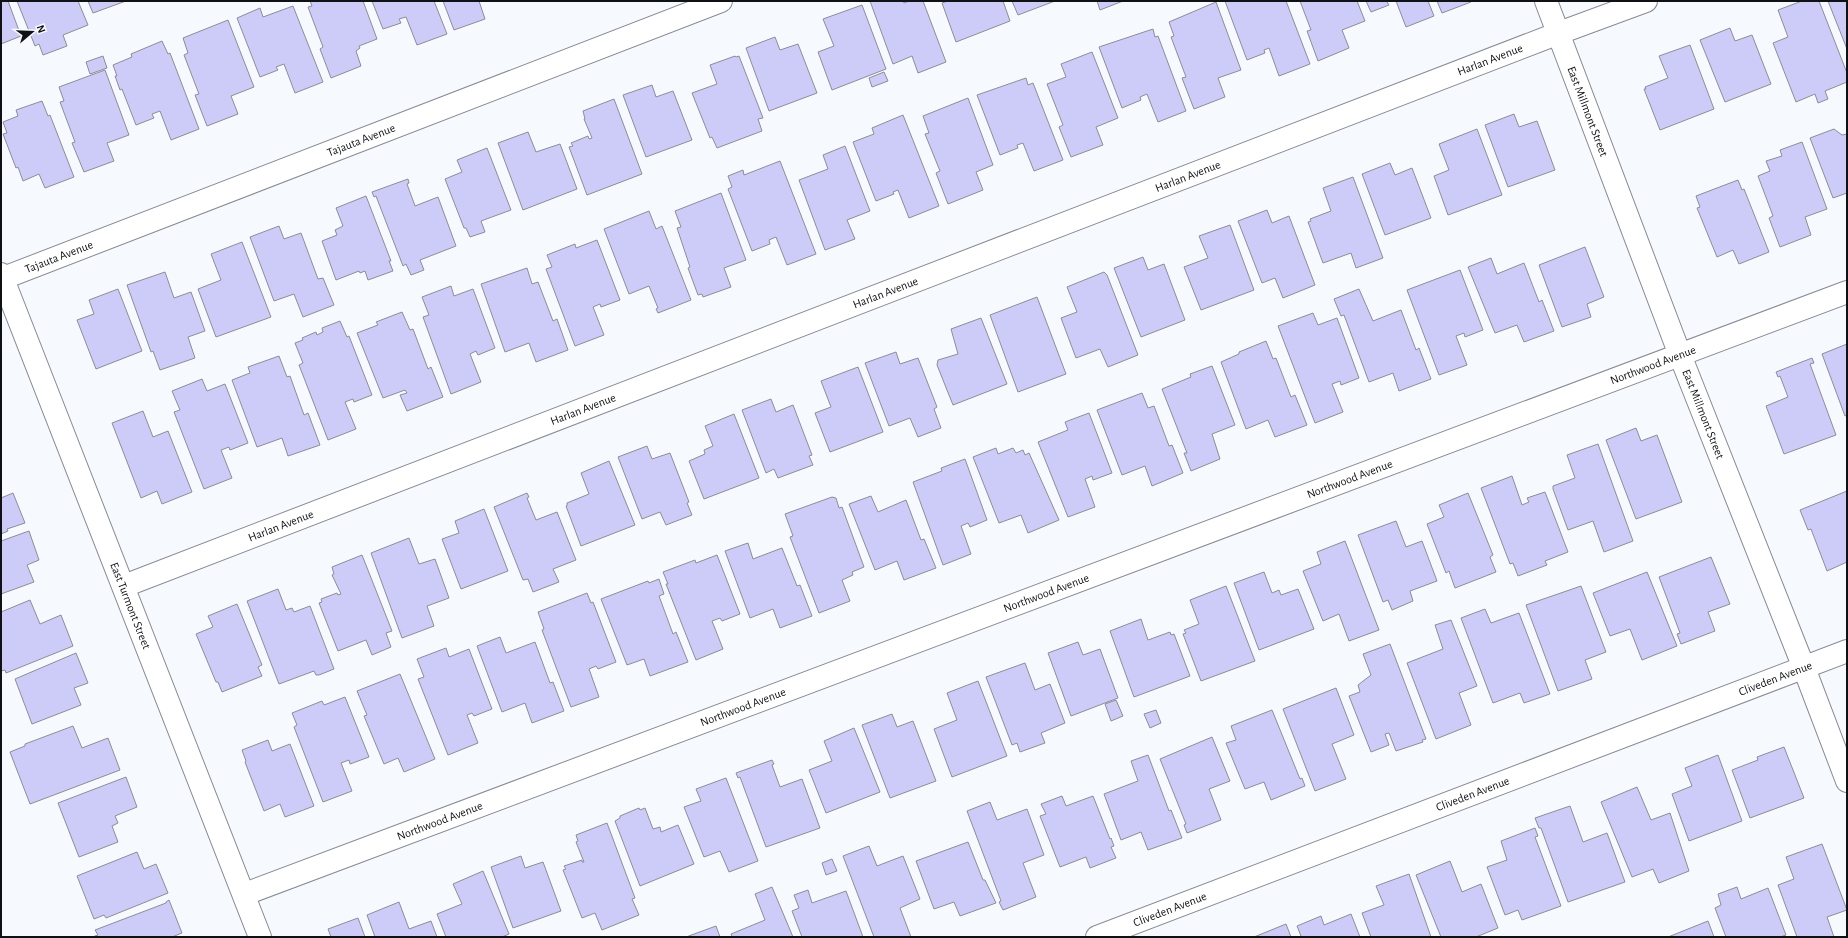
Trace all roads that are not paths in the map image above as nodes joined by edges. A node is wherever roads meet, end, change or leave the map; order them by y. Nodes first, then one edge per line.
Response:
1 (721, 1) edge
2 (1546, 1) edge
3 (1646, 1) edge
4 (1559, 33) junction
5 (2, 277) edge
6 (1847, 292) edge
7 (1680, 355) junction
8 (124, 586) junction
9 (1847, 651) edge
10 (1804, 668) junction
11 (1847, 781) edge
12 (245, 894) junction
13 (260, 937) edge
14 (1097, 937) edge

1 - 5 street, Tajauta Avenue
2 - 4 street, East Millmont Street
3 - 4 street, Harlan Avenue
4 - 7 street, East Millmont Street
4 - 8 street, Harlan Avenue
5 - 8 street, East Turmont Street
6 - 7 street, Northwood Avenue
7 - 10 street, East Millmont Street
7 - 12 street, Northwood Avenue
8 - 12 street, East Turmont Street
9 - 10 street, Cliveden Avenue
10 - 11 street, East Millmont Street
10 - 14 street, Cliveden Avenue
12 - 13 street, East Turmont Street

